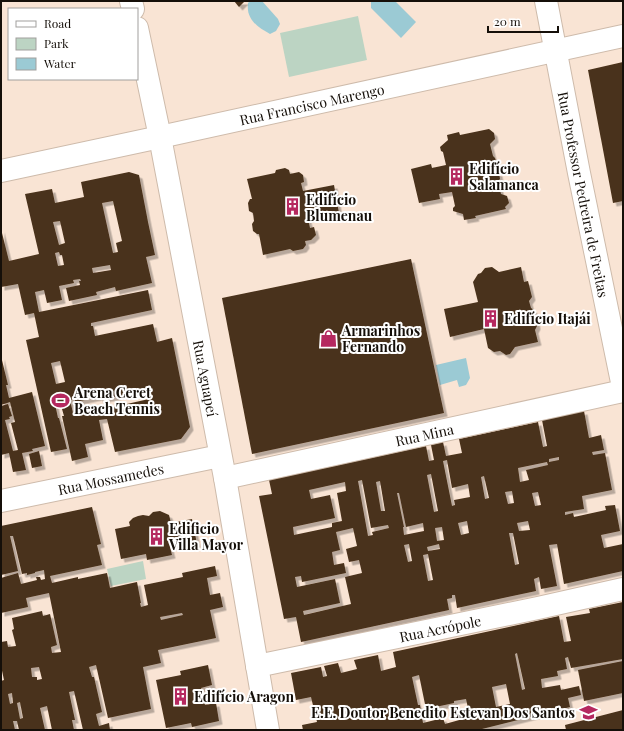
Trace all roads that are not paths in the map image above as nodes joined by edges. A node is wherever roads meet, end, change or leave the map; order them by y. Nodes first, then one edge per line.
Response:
1 (546, 1) edge
2 (138, 33) edge
3 (623, 36) edge
4 (556, 51) junction
5 (160, 137) junction
6 (1, 171) edge
7 (623, 387) edge
8 (623, 391) edge
9 (220, 456) junction
10 (225, 478) junction
11 (1, 501) edge
12 (623, 589) edge
13 (257, 666) junction
14 (268, 730) edge

1 - 4 street, Rua Professor Pedreira de Freitas
2 - 5 street, Rua Aguapeí
3 - 4 street, Rua Francisco Marengo
4 - 5 street, Rua Francisco Marengo
4 - 7 street, Rua Professor Pedreira de Freitas
5 - 6 street, Rua Francisco Marengo
5 - 9 street, Rua Aguapeí
8 - 10 street, Rua Mina
9 - 10 street, Rua Aguapeí
9 - 11 street, Rua Mossamedes
10 - 13 street, Rua Aguapeí
12 - 13 street, Rua Acrópole
13 - 14 street, Rua Aguapeí

